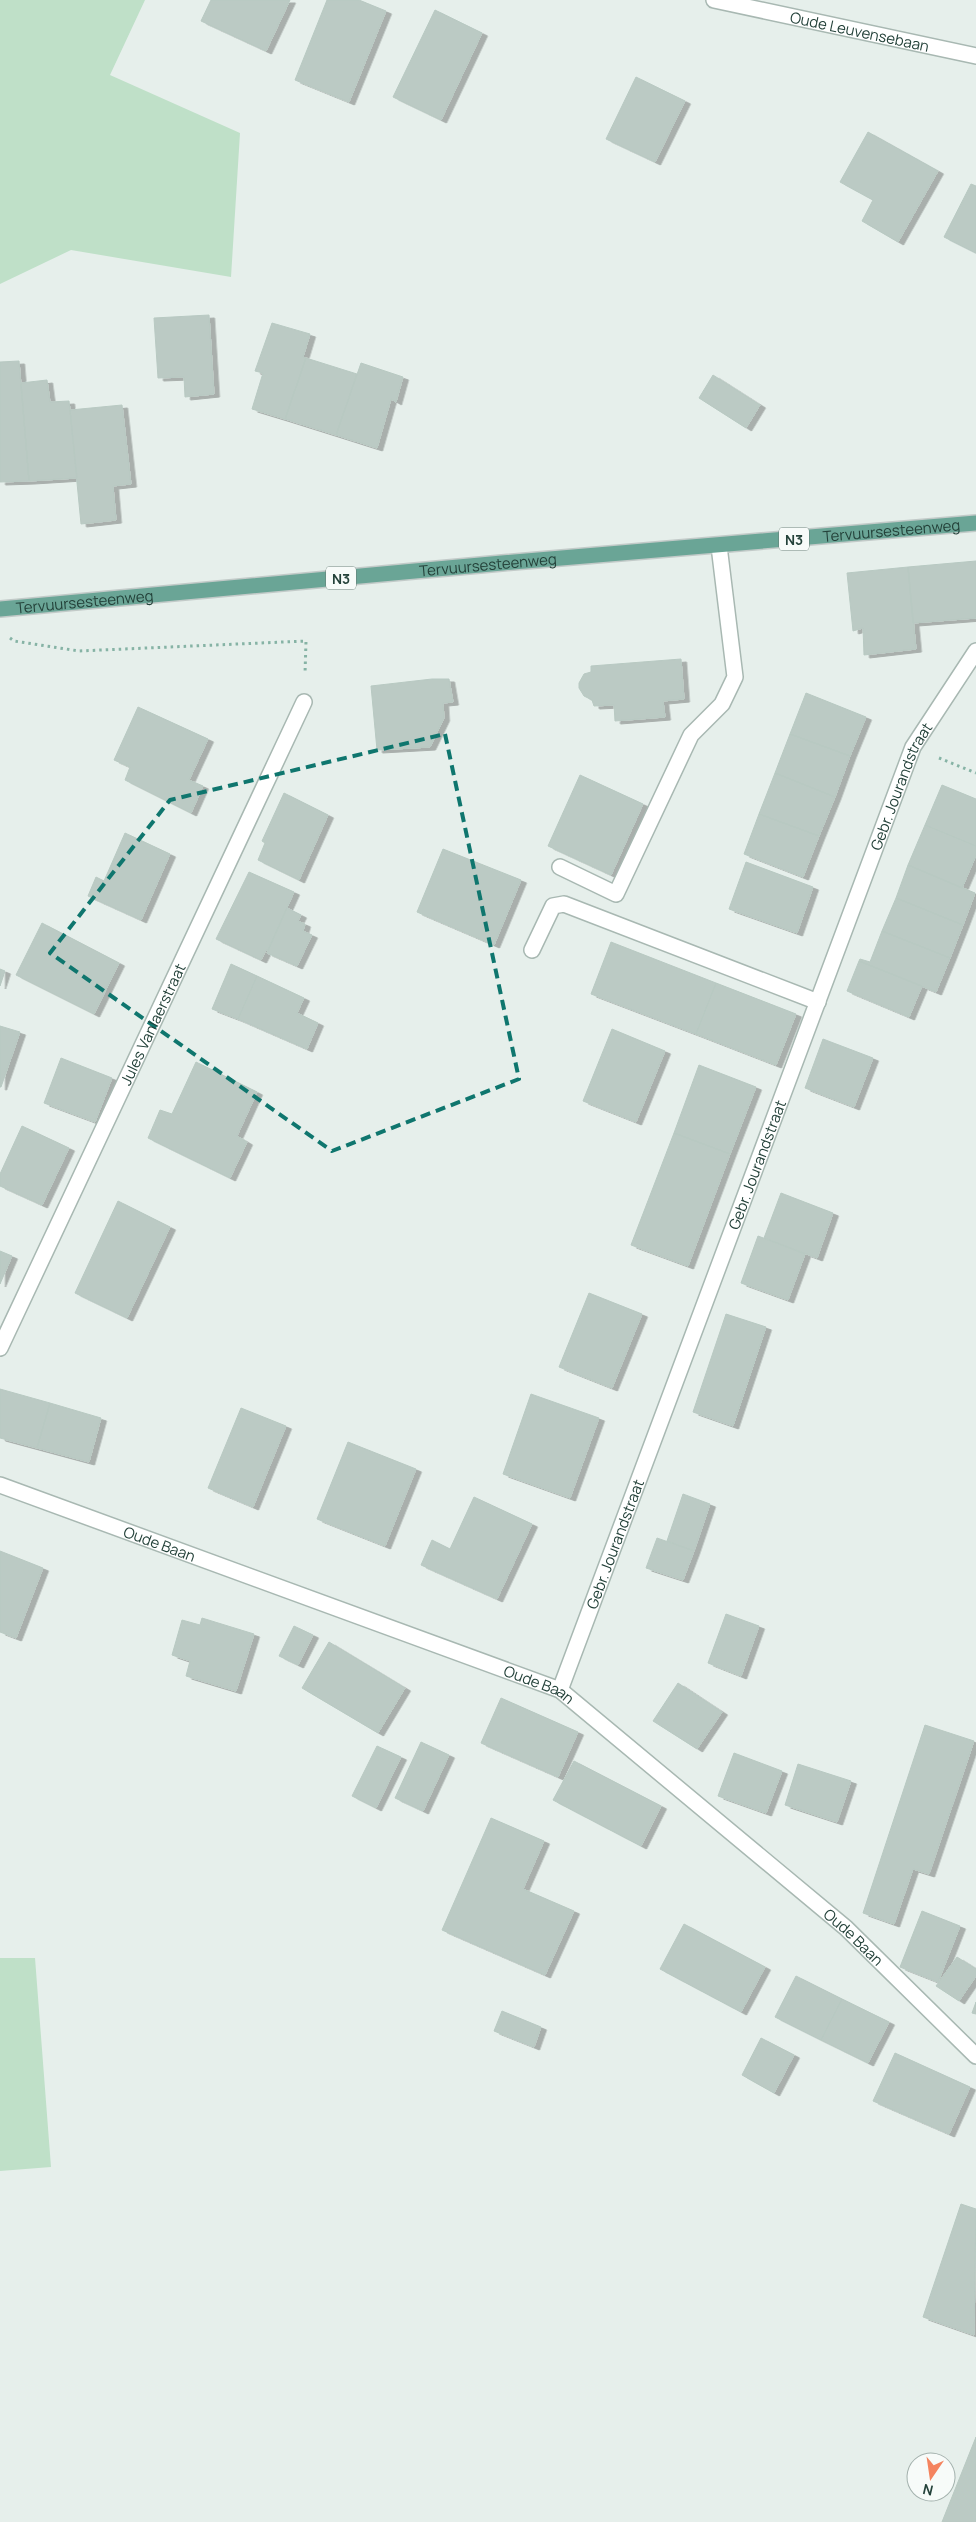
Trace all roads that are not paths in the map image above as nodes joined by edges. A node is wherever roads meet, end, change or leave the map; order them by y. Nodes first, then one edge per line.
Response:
1 (714, 0) edge
2 (976, 56) edge
3 (976, 524) edge
4 (719, 546) junction
5 (0, 609) edge
6 (976, 651) edge
7 (304, 702) dead end
8 (560, 867) dead end
9 (532, 950) dead end
10 (818, 1002) junction
11 (0, 1348) edge
12 (0, 1485) edge
13 (560, 1690) junction
14 (976, 2056) edge

1 - 2 street, Oude Leuvensebaan
3 - 4 main road, Tervuursesteenweg / N3
4 - 5 main road, Tervuursesteenweg / N3
4 - 8 street
6 - 10 street, Gebr. Jourandstraat
7 - 11 street, Jules Vanlaerstraat
9 - 10 street
10 - 13 street, Gebr. Jourandstraat
12 - 13 street, Oude Baan
13 - 14 street, Oude Baan

